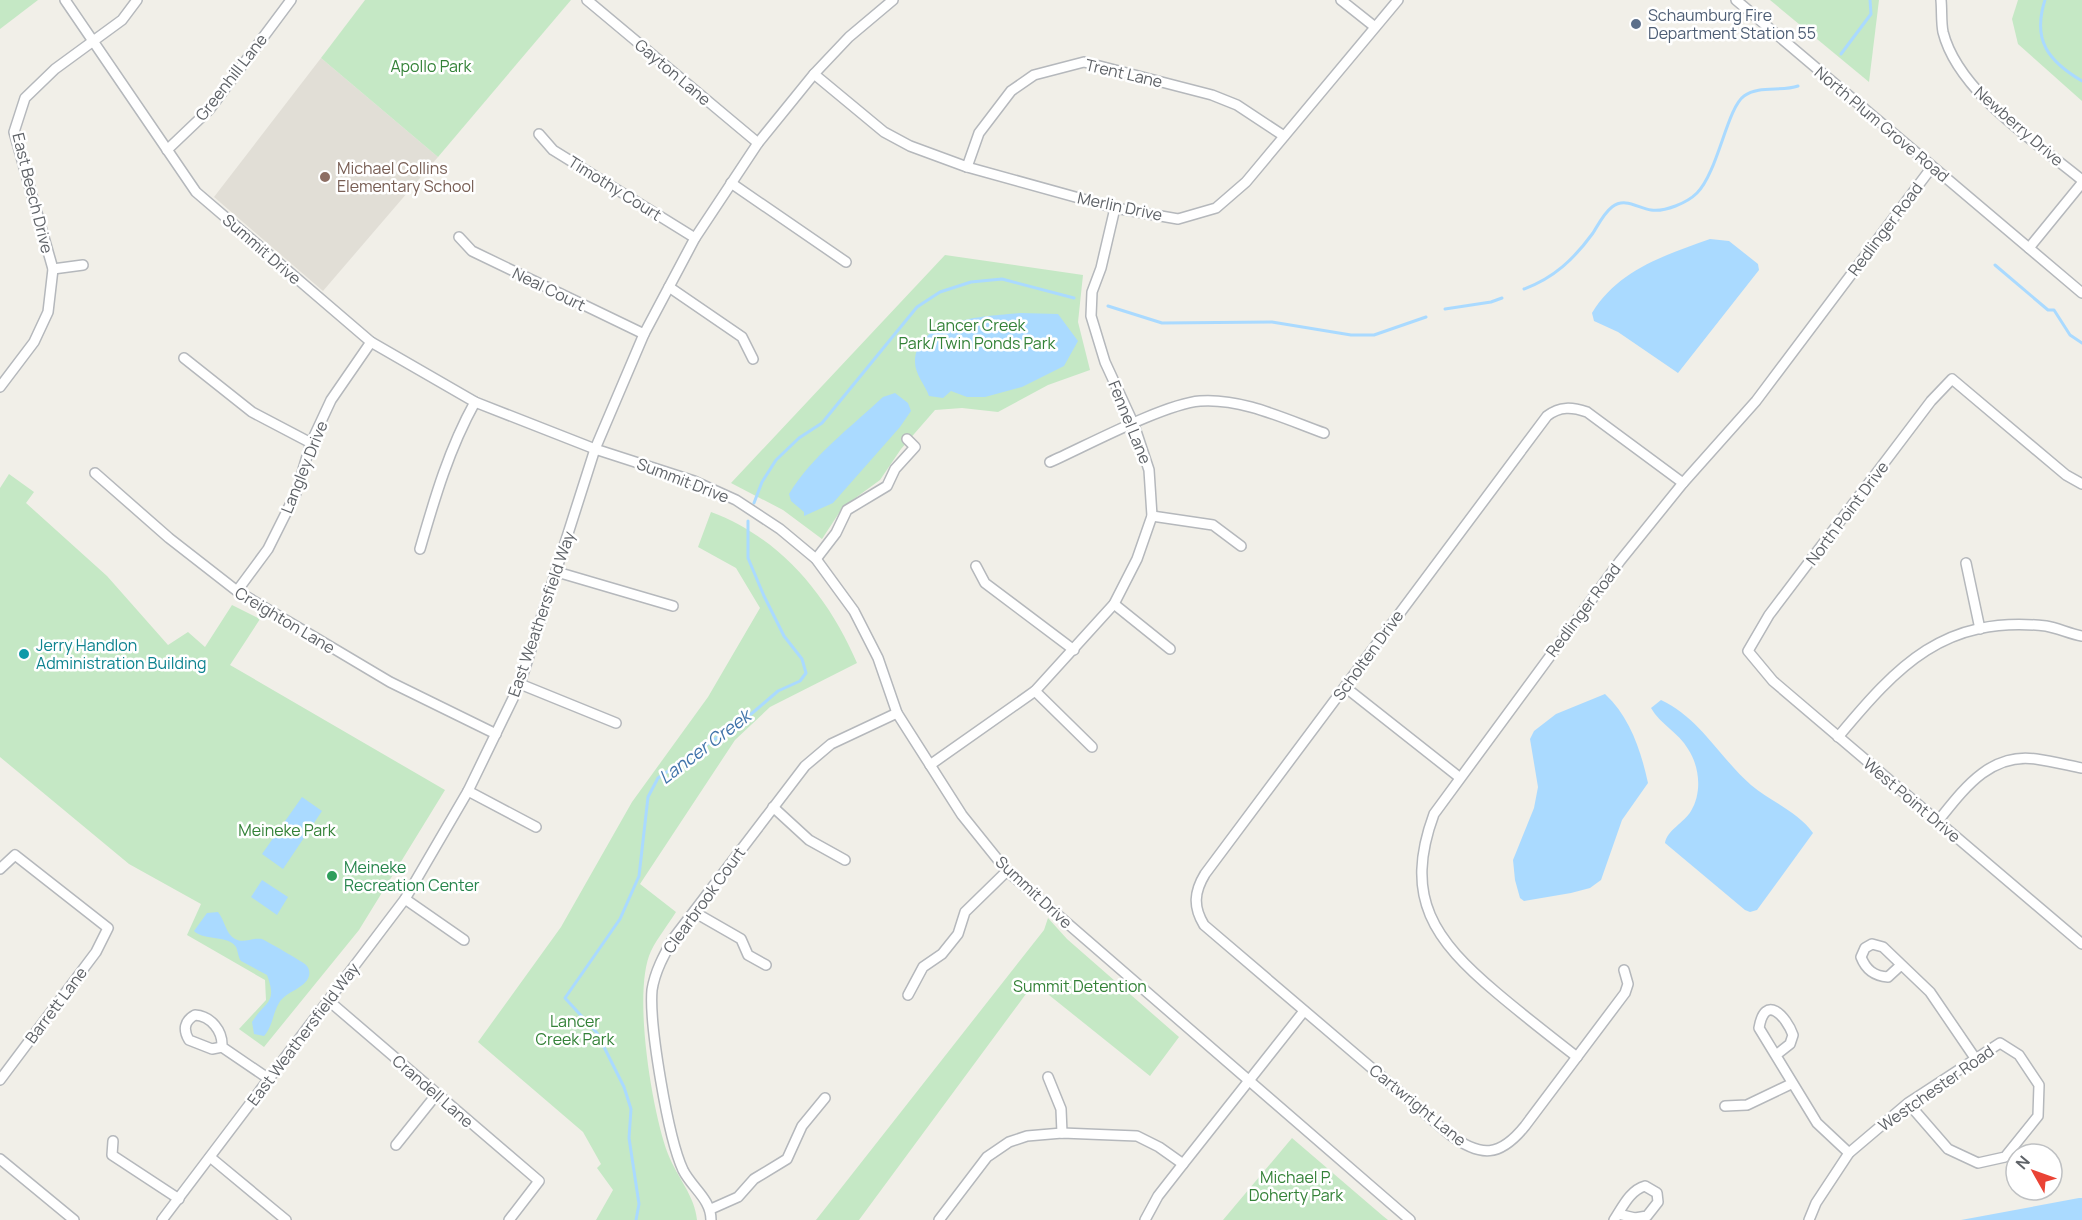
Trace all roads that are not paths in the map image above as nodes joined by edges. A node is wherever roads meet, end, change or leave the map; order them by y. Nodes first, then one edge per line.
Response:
1 (65, 0) edge
2 (137, 0) edge
3 (291, 0) edge
4 (587, 0) edge
5 (893, 0) edge
6 (1341, 0) edge
7 (1398, 0) edge
8 (1736, 0) edge
9 (1941, 0) edge
10 (1375, 27) junction
11 (94, 42) junction
12 (814, 74) junction
13 (539, 134) dead end
14 (1284, 136) junction
15 (758, 144) junction
16 (167, 150) junction
17 (967, 167) junction
18 (1932, 168) junction
19 (2082, 182) edge
20 (730, 183) junction
21 (1115, 208) junction
22 (459, 237) dead end
23 (695, 238) junction
24 (2029, 248) junction
25 (846, 262) dead end
26 (82, 265) dead end
27 (53, 269) junction
28 (669, 286) junction
29 (2082, 293) edge
30 (644, 334) junction
31 (370, 342) junction
32 (184, 358) dead end
33 (753, 359) dead end
34 (0, 387) edge
35 (475, 402) junction
36 (1134, 424) junction
37 (1324, 433) dead end
38 (907, 439) dead end
39 (311, 443) junction
40 (595, 449) junction
41 (1050, 462) dead end
42 (95, 473) dead end
43 (1683, 483) junction
44 (2082, 484) edge
45 (1152, 516) junction
46 (1241, 546) dead end
47 (420, 549) dead end
48 (816, 559) junction
49 (1966, 563) dead end
50 (976, 566) dead end
51 (557, 572) junction
52 (237, 591) junction
53 (1114, 604) junction
54 (673, 606) dead end
55 (1980, 629) junction
56 (2082, 636) edge
57 (1170, 649) dead end
58 (1074, 650) junction
59 (1748, 651) joint
60 (520, 684) junction
61 (1345, 687) junction
62 (1035, 691) junction
63 (897, 713) junction
64 (616, 723) dead end
65 (496, 734) junction
66 (1838, 737) junction
67 (1092, 747) dead end
68 (930, 765) junction
69 (2082, 768) edge
70 (1459, 777) junction
71 (468, 791) junction
72 (773, 807) junction
73 (1938, 821) junction
74 (537, 827) dead end
75 (845, 860) dead end
76 (0, 869) edge
77 (1007, 871) junction
78 (405, 899) junction
79 (694, 912) junction
80 (464, 940) dead end
81 (2082, 944) edge
82 (766, 965) dead end
83 (1901, 965) dead end
84 (1624, 970) dead end
85 (908, 995) dead end
86 (329, 1001) junction
87 (1304, 1011) junction
88 (222, 1047) dead end
89 (1776, 1055) junction
90 (1576, 1057) junction
91 (1975, 1058) junction
92 (1048, 1077) dead end
93 (269, 1079) junction
94 (0, 1080) edge
95 (1248, 1081) junction
96 (1791, 1084) junction
97 (436, 1095) junction
98 (825, 1098) dead end
99 (1908, 1103) junction
100 (1725, 1106) dead end
101 (1062, 1133) junction
102 (113, 1141) dead end
103 (396, 1145) dead end
104 (1849, 1152) junction
105 (210, 1157) junction
106 (0, 1159) edge
107 (1183, 1164) junction
108 (179, 1199) junction
109 (711, 1209) junction
110 (74, 1220) edge
111 (162, 1220) edge
112 (286, 1220) edge
113 (509, 1220) edge
114 (711, 1220) edge
115 (939, 1220) edge
116 (1145, 1220) edge
117 (1410, 1220) edge
118 (1809, 1220) edge

1 - 11 street, Summit Drive
2 - 11 street, East Beech Drive
3 - 16 street, Greenhill Lane
4 - 15 street, Gayton Lane
5 - 12 street, East Weathersfield Way
6 - 10 street
7 - 10 street, Merlin Drive
8 - 18 street, North Plum Grove Road
9 - 19 street, Newberry Drive
10 - 14 street, Merlin Drive
11 - 16 street, Summit Drive
11 - 27 street, East Beech Drive
12 - 15 street, East Weathersfield Way
12 - 17 street, Merlin Drive
13 - 23 street, Timothy Court
14 - 17 street, Trent Lane
14 - 21 street, Merlin Drive
15 - 20 street, East Weathersfield Way
16 - 31 street, Summit Drive
17 - 21 street, Merlin Drive
18 - 24 street, North Plum Grove Road
18 - 43 street, Redlinger Road
19 - 24 street
20 - 23 street, East Weathersfield Way
20 - 25 street
21 - 36 street, Fennel Lane
22 - 30 street, Neal Court
23 - 28 street, East Weathersfield Way
24 - 29 street, North Plum Grove Road
26 - 27 street
27 - 34 street, East Beech Drive
28 - 30 street, East Weathersfield Way
28 - 33 street
30 - 40 street, East Weathersfield Way
31 - 35 street, Summit Drive
31 - 39 street, Langley Drive
32 - 39 street
35 - 40 street, Summit Drive
35 - 47 street
36 - 37 street
36 - 41 street
36 - 45 street, Fennel Lane
38 - 48 street
39 - 52 street, Langley Drive
40 - 48 street, Summit Drive
40 - 51 street, East Weathersfield Way
42 - 52 street, Creighton Lane
43 - 61 street, Scholten Drive
43 - 70 street, Redlinger Road
44 - 59 street, North Point Drive
45 - 46 street
45 - 53 street, Fennel Lane
48 - 63 street, Summit Drive
49 - 55 street
50 - 58 street
51 - 54 street
51 - 60 street, East Weathersfield Way
52 - 65 street, Creighton Lane
53 - 57 street
53 - 58 street, Fennel Lane
55 - 56 street
55 - 66 street
58 - 62 street, Fennel Lane
59 - 66 street, West Point Drive
60 - 64 street
60 - 65 street, East Weathersfield Way
61 - 70 street
61 - 87 street, Scholten Drive
62 - 67 street
62 - 68 street, Fennel Lane
63 - 68 street, Summit Drive
63 - 72 street, Clearbrook Court
65 - 71 street, East Weathersfield Way
66 - 73 street, West Point Drive
68 - 77 street, Summit Drive
69 - 73 street
70 - 90 street, Redlinger Road
71 - 74 street
71 - 78 street, East Weathersfield Way
72 - 75 street
72 - 79 street, Clearbrook Court
73 - 81 street, West Point Drive
76 - 94 street, Barrett Lane
77 - 85 street
77 - 95 street, Summit Drive
78 - 80 street
78 - 86 street, East Weathersfield Way
79 - 82 street
79 - 109 street, Clearbrook Court
83 - 91 street
84 - 90 street, Cartwright Lane
86 - 93 street, East Weathersfield Way
86 - 97 street, Crandell Lane
87 - 90 street, Cartwright Lane
87 - 95 street
88 - 93 street
89 - 89 street
89 - 96 street
91 - 99 street, Westchester Road
91 - 99 street, Westchester Road
92 - 101 street
93 - 105 street, East Weathersfield Way
95 - 107 street
95 - 117 street, Summit Drive
96 - 100 street
96 - 104 street
97 - 103 street
97 - 113 street, Crandell Lane
98 - 109 street
99 - 104 street, Westchester Road
101 - 107 street
101 - 115 street
102 - 108 street
104 - 118 street, Westchester Road
105 - 108 street, East Weathersfield Way
105 - 112 street
106 - 110 street
107 - 116 street
108 - 111 street, East Weathersfield Way
109 - 114 street

